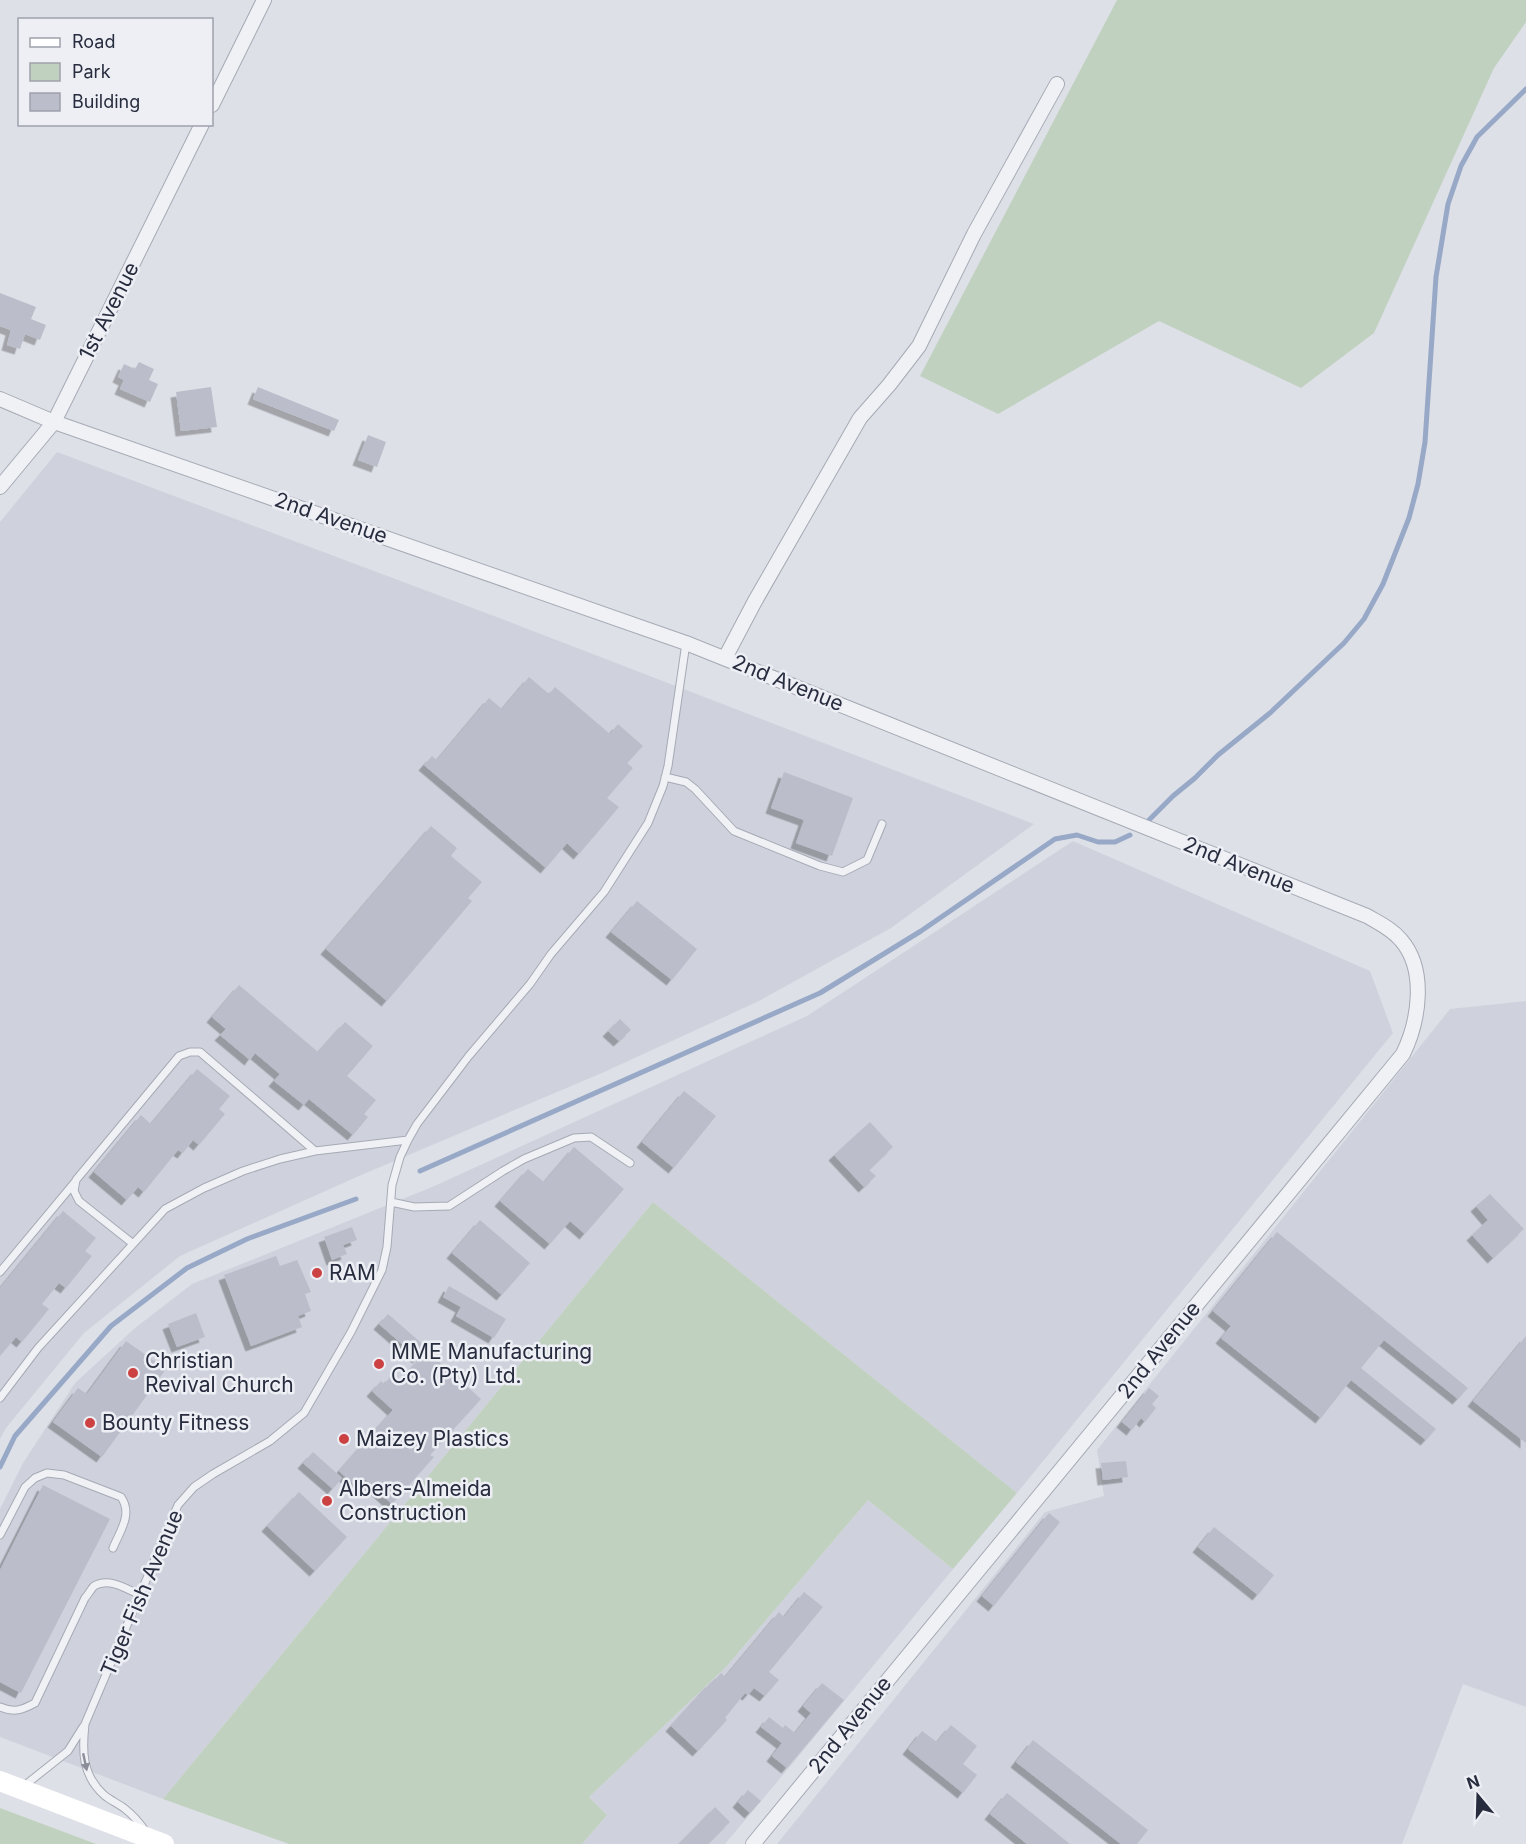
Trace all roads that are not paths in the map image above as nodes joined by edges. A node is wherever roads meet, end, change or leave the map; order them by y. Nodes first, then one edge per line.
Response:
1 (264, 0) edge
2 (1057, 84) dead end
3 (213, 103) edge
4 (201, 126) edge
5 (0, 399) edge
6 (54, 422) junction
7 (0, 487) edge
8 (686, 643) junction
9 (725, 658) junction
10 (665, 777) junction
11 (882, 824) dead end
12 (408, 1140) junction
13 (315, 1150) junction
14 (630, 1163) dead end
15 (76, 1180) junction
16 (391, 1202) junction
17 (132, 1244) junction
18 (0, 1272) edge
19 (0, 1398) edge
20 (0, 1535) edge
21 (114, 1548) dead end
22 (140, 1595) junction
23 (93, 1706) junction
24 (0, 1707) edge
25 (0, 1781) edge
26 (20, 1789) junction
27 (157, 1842) edge
28 (753, 1844) edge

1 - 3 street
2 - 9 street
4 - 6 street, 1st Avenue
5 - 6 street, 2nd Avenue
6 - 7 street, 1st Avenue
6 - 8 street, 2nd Avenue
8 - 9 street, 2nd Avenue
8 - 10 lane, Tiger Fish Avenue
9 - 28 street, 2nd Avenue
10 - 11 lane
10 - 12 lane, Tiger Fish Avenue
12 - 13 lane
12 - 16 lane, Tiger Fish Avenue
13 - 15 lane
13 - 17 lane
14 - 16 lane
15 - 17 lane
15 - 18 lane
16 - 22 lane, Tiger Fish Avenue
17 - 19 lane
20 - 21 lane
22 - 23 lane, Tiger Fish Avenue
22 - 24 lane
23 - 26 lane
23 -> 27 lane
25 - 26 main road
26 - 27 main road

